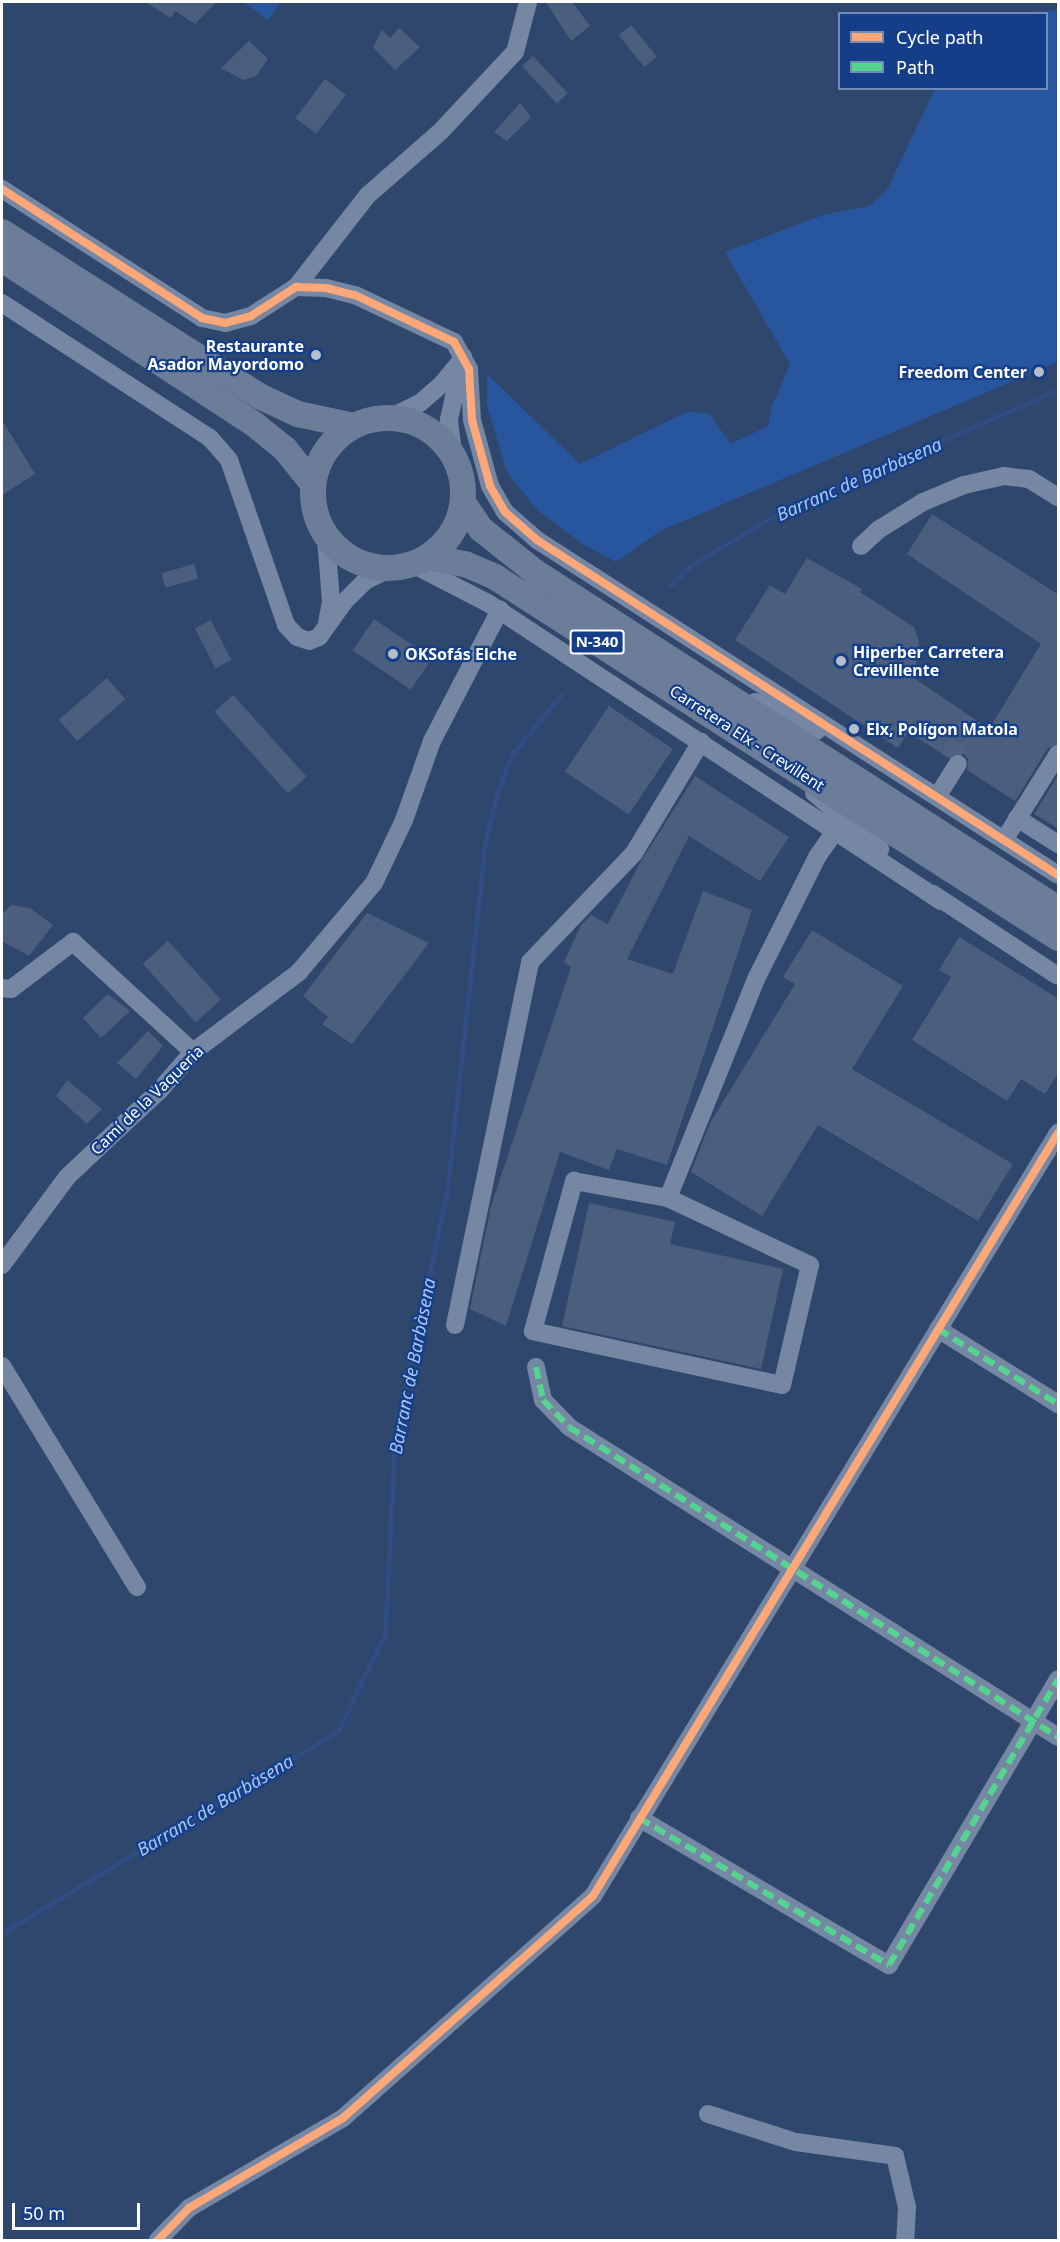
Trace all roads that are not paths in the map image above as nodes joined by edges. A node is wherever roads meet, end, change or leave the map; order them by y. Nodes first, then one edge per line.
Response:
1 (528, 2) edge
2 (2, 189) edge
3 (2, 232) edge
4 (2, 259) edge
5 (296, 287) junction
6 (2, 303) edge
7 (463, 357) junction
8 (391, 417) junction
9 (354, 426) junction
10 (453, 453) junction
11 (313, 484) junction
12 (1059, 497) edge
13 (464, 504) junction
14 (326, 537) junction
15 (861, 546) dead end
16 (411, 564) junction
17 (500, 610) junction
18 (325, 630) junction
19 (689, 672) junction
20 (700, 742) junction
21 (758, 745) junction
22 (1059, 754) edge
23 (879, 760) junction
24 (954, 761) tunnel mouth
25 (933, 795) junction
26 (1017, 818) junction
27 (835, 831) junction
28 (1004, 840) junction
29 (1059, 844) edge
30 (1059, 875) edge
31 (941, 901) junction
32 (1059, 909) edge
33 (1059, 938) edge
34 (1059, 976) edge
35 (2, 988) edge
36 (193, 1052) junction
37 (1059, 1132) edge
38 (668, 1198) junction
39 (2, 1265) edge
40 (455, 1325) dead end
41 (938, 1329) junction
42 (2, 1366) edge
43 (536, 1367) dead end
44 (1059, 1404) edge
45 (792, 1570) junction
46 (137, 1587) dead end
47 (1059, 1679) edge
48 (1033, 1721) junction
49 (1059, 1737) edge
50 (639, 1818) junction
51 (708, 2114) dead end
52 (158, 2241) edge
53 (905, 2241) edge

1 - 5 street
2 - 5 street
3 - 9 highway, N-340
4 - 11 highway, N-340
5 - 7 street
6 - 18 street
7 - 8 street
7 - 10 street
7 - 23 street
8 - 9 highway, N-340
8 - 10 highway, N-340
9 - 11 highway, N-340
10 - 13 highway, N-340
11 - 14 highway, N-340
12 - 15 street
13 - 16 highway, N-340
13 - 19 highway, Carretera Elx - Crevillent / N-340
14 - 16 highway, N-340
14 - 18 street
16 - 17 street
16 - 18 street
16 - 21 highway, Carretera Elx - Crevillent / N-340
17 - 20 street
17 - 36 street, Camí de la Vaqueria
19 - 23 street
19 - 32 highway, Carretera Elx - Crevillent / N-340
20 - 27 street
20 - 40 street
21 - 31 street
21 - 33 highway, Carretera Elx - Crevillent / N-340
22 - 26 street
23 - 25 street
24 - 25 street
25 - 28 street
26 - 28 street
26 - 29 street
27 - 31 street
27 - 38 street
28 - 30 street
31 - 34 street
35 - 36 street
36 - 39 street, Camí de la Vaqueria
37 - 41 street
38 - 38 street
41 - 44 street
41 - 45 street
42 - 46 street
43 - 45 street
45 - 48 street
45 - 50 street
47 - 48 street
48 - 49 street
48 - 50 street
50 - 52 street
51 - 53 street

